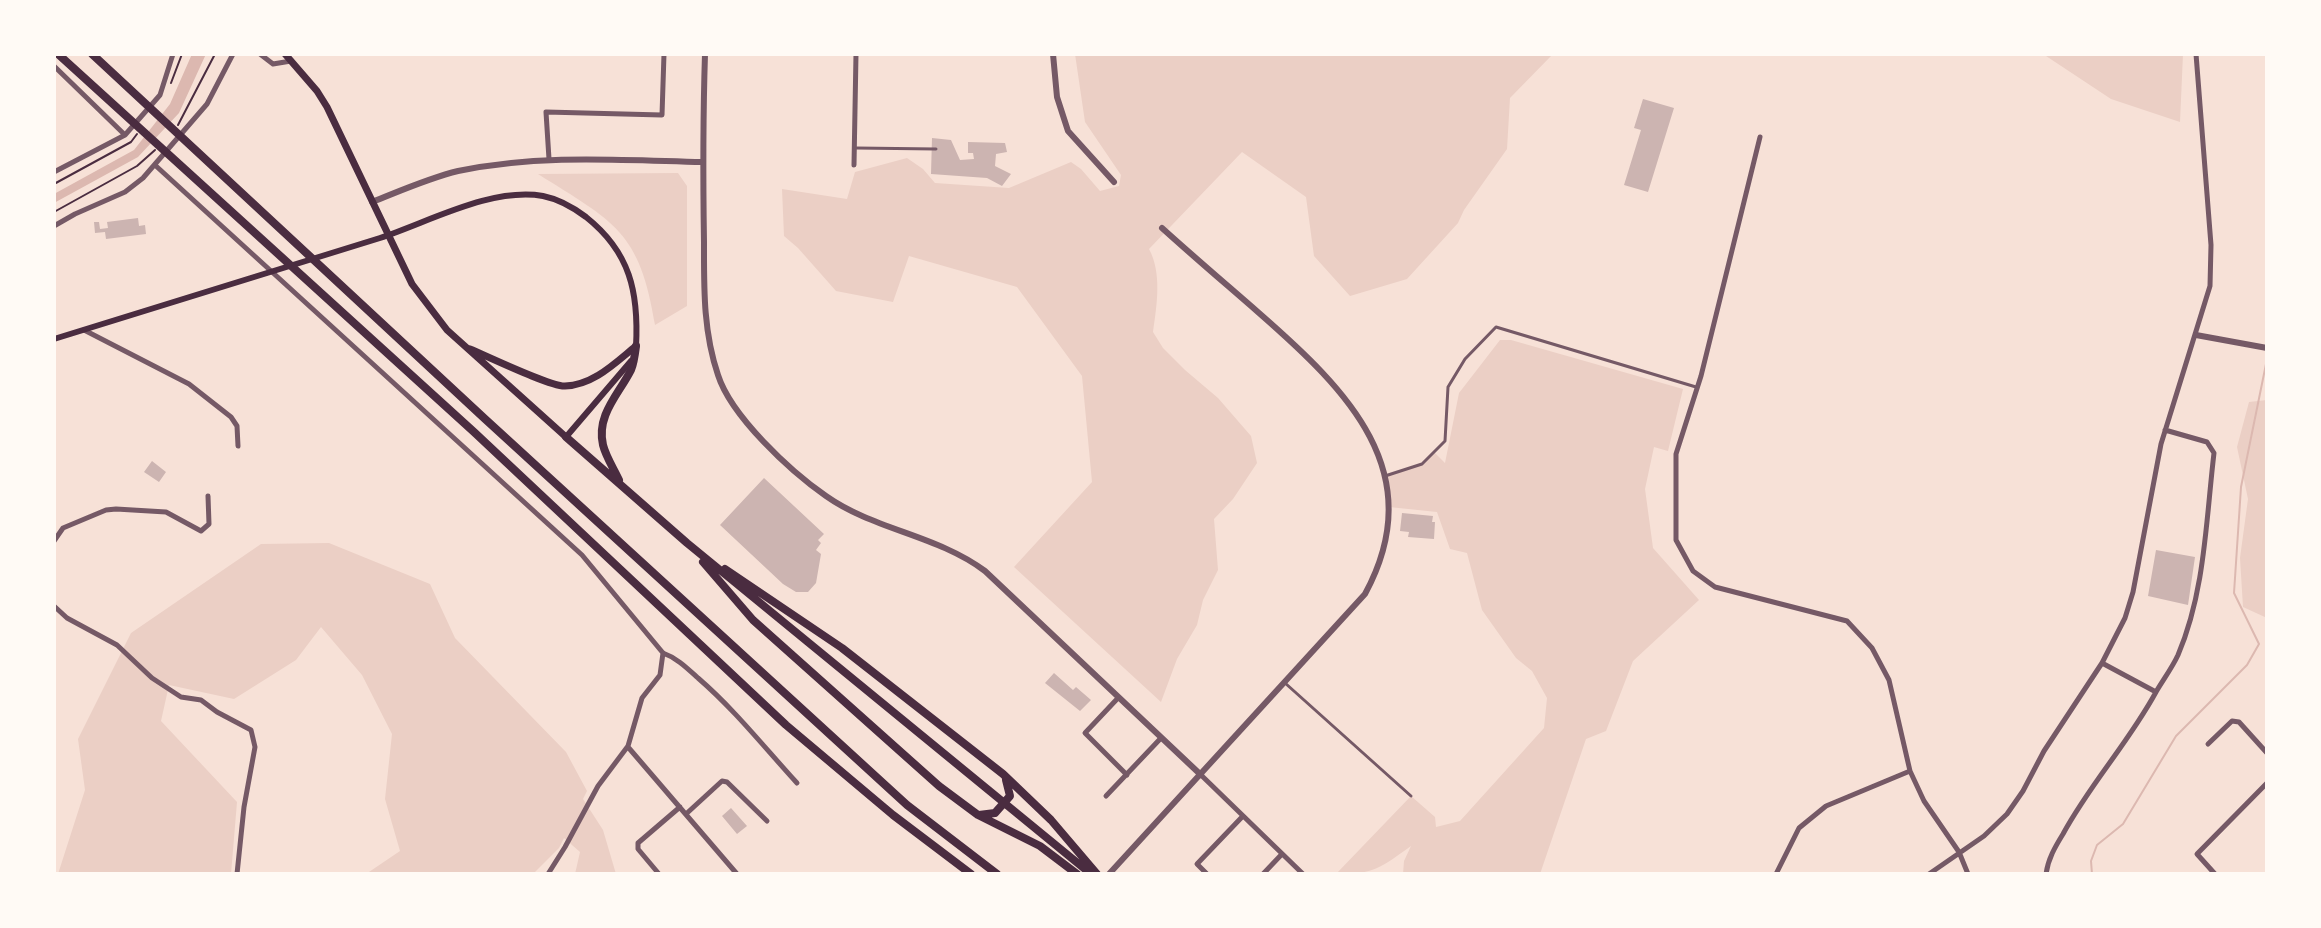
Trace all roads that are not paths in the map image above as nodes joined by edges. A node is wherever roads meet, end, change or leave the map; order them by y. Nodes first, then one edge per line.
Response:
1 (58, 54) edge
2 (92, 54) edge
3 (173, 54) edge
4 (233, 54) edge
5 (260, 54) edge
6 (285, 54) edge
7 (664, 54) edge
8 (705, 54) edge
9 (856, 54) edge
10 (1053, 54) edge
11 (2196, 54) edge
12 (292, 61) junction
13 (54, 66) edge
14 (125, 135) junction
15 (1760, 137) dead end
16 (854, 148) junction
17 (936, 149) dead end
18 (549, 159) junction
19 (702, 162) junction
20 (854, 165) dead end
21 (156, 166) junction
22 (54, 172) edge
23 (1114, 182) dead end
24 (372, 202) junction
25 (54, 226) edge
26 (1162, 228) dead end
27 (83, 329) junction
28 (2196, 335) junction
29 (54, 339) edge
30 (463, 346) junction
31 (636, 346) junction
32 (2267, 348) edge
33 (1696, 387) junction
34 (2165, 429) junction
35 (566, 437) junction
36 (238, 446) dead end
37 (1385, 476) junction
38 (621, 484) junction
39 (208, 496) dead end
40 (54, 541) edge
41 (687, 543) junction
42 (54, 606) edge
43 (663, 653) junction
44 (2102, 663) junction
45 (1285, 683) junction
46 (2156, 692) junction
47 (1118, 698) junction
48 (1161, 738) junction
49 (2208, 744) dead end
50 (628, 746) junction
51 (2267, 753) edge
52 (1910, 771) junction
53 (1003, 774) junction
54 (1127, 775) junction
55 (1201, 775) junction
56 (797, 783) dead end
57 (2267, 783) edge
58 (1106, 796) dead end
59 (1411, 796) dead end
60 (680, 807) junction
61 (686, 814) junction
62 (978, 815) junction
63 (1242, 817) junction
64 (767, 821) dead end
65 (1959, 852) junction
66 (1282, 854) junction
67 (237, 874) edge
68 (548, 874) edge
69 (659, 874) edge
70 (737, 874) edge
71 (971, 874) edge
72 (997, 874) edge
73 (1077, 874) edge
74 (1091, 874) edge
75 (1097, 874) edge
76 (1109, 874) edge
77 (1207, 874) edge
78 (1263, 874) edge
79 (1303, 874) edge
80 (1776, 874) edge
81 (1929, 874) edge
82 (1968, 874) edge
83 (2046, 874) edge
84 (2215, 874) edge

1 - 71 highway
2 - 72 highway
3 - 14 street
4 - 21 street
5 - 12 street
6 - 12 main road
7 - 18 street
8 - 19 street
9 - 16 street
10 - 23 street
11 - 28 street
12 - 24 main road
13 - 14 street
14 - 22 street
15 - 33 street
16 - 17 street
16 - 20 street
18 - 19 street
18 - 24 street
19 - 47 street
21 - 25 street
21 - 43 street
24 - 30 main road
26 - 37 street
27 - 29 main road
27 - 31 main road
27 - 36 street
28 - 32 street
28 - 34 street
30 - 31 main road
30 - 35 main road
31 - 35 main road
31 - 38 highway
33 - 37 street
33 - 52 street
34 - 44 street
34 - 46 street
35 - 38 highway
37 - 45 street
38 - 41 highway
39 - 40 street
41 - 53 highway
41 - 62 highway
41 - 74 highway
42 - 67 street
43 - 50 street
43 - 56 street
44 - 46 street
44 - 65 street
45 - 55 street
45 - 59 street
46 - 83 street
47 - 48 street
47 - 54 street
48 - 54 street
48 - 55 street
49 - 51 street
50 - 60 street
50 - 68 street
52 - 65 street
52 - 80 street
53 - 62 highway
53 - 75 highway
54 - 58 street
55 - 63 street
55 - 76 street
57 - 84 street
60 - 61 street
60 - 69 street
61 - 64 street
61 - 70 street
62 - 73 highway
63 - 66 street
63 - 77 street
65 - 81 street
65 - 82 street
66 - 78 street
66 - 79 street

